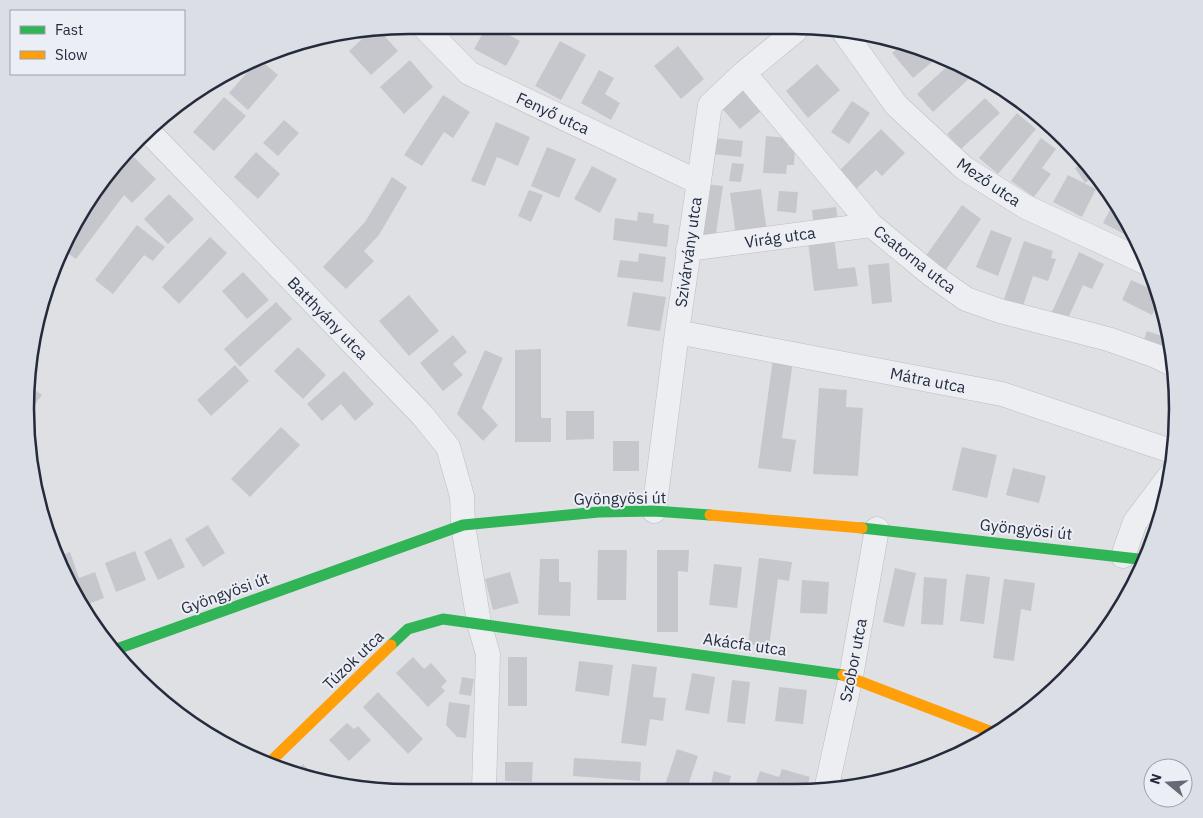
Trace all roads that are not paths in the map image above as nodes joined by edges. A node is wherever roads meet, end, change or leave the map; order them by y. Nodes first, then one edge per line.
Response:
1 (431, 34) edge
2 (791, 34) edge
3 (848, 38) edge
4 (744, 73) junction
5 (153, 136) edge
6 (698, 182) junction
7 (871, 225) junction
8 (688, 249) junction
9 (1138, 259) edge
10 (677, 332) junction
11 (1166, 361) edge
12 (1167, 450) edge
13 (1160, 488) edge
14 (654, 511) junction
15 (463, 525) junction
16 (876, 529) junction
17 (1123, 556) junction
18 (1138, 559) edge
19 (479, 623) junction
20 (120, 648) edge
21 (851, 676) junction
22 (988, 730) edge
23 (274, 759) edge
24 (828, 782) edge
25 (484, 784) edge

1 - 6 street, Fenyő utca
2 - 4 street, Szivárvány utca
3 - 9 street, Mező utca
4 - 6 street, Szivárvány utca
4 - 7 street, Csatorna utca
5 - 15 street, Batthyány utca
6 - 8 street, Szivárvány utca
7 - 8 street, Virág utca
7 - 11 street, Csatorna utca
8 - 10 street, Szivárvány utca
10 - 12 street, Mátra utca
10 - 14 street, Szivárvány utca
13 - 17 street
14 - 15 street, Gyöngyösi út
14 - 16 street, Gyöngyösi út
15 - 19 street, Batthyány utca
15 - 20 street, Gyöngyösi út
16 - 17 street, Gyöngyösi út
16 - 21 street, Szobor utca
17 - 18 street, Gyöngyösi út
19 - 21 street, Akácfa utca
19 - 23 street, Túzok utca
19 - 25 street, Batthyány utca
21 - 22 street, Akácfa utca
21 - 24 street, Szobor utca

